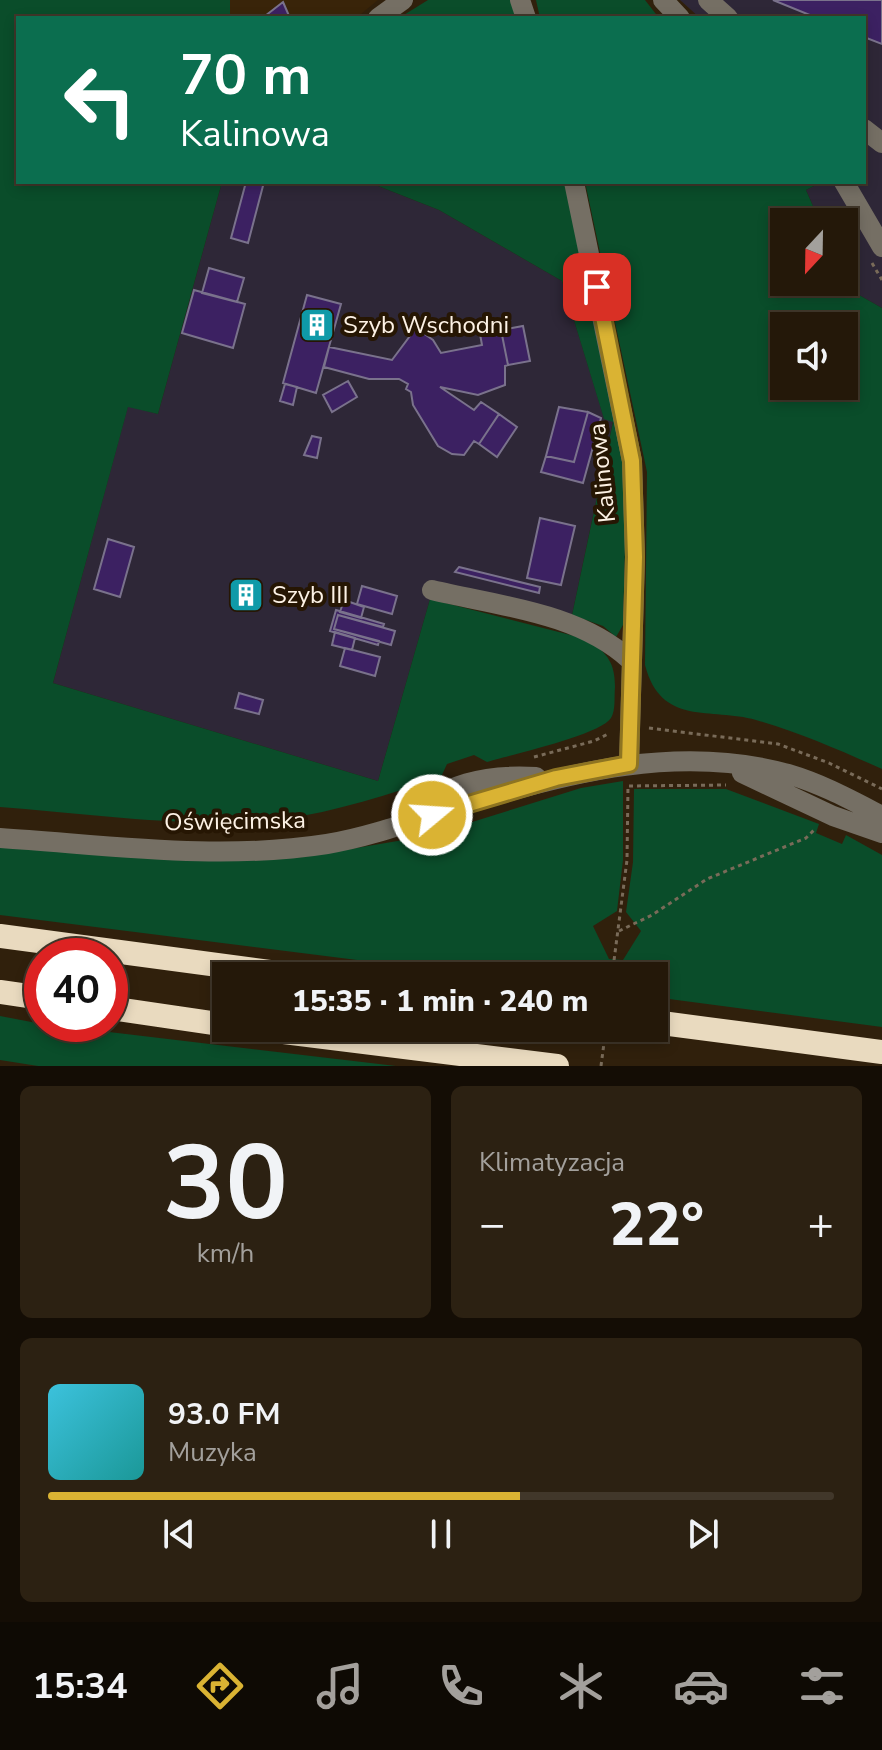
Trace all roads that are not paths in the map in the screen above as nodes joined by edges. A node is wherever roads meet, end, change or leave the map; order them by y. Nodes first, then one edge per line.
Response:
1 (403, 0) edge
2 (663, 0) edge
3 (708, 0) edge
4 (381, 16) edge
5 (678, 16) edge
6 (726, 16) edge
7 (866, 131) edge
8 (882, 143) edge
9 (574, 184) edge
10 (845, 184) edge
11 (882, 247) edge
12 (432, 590) dead end
13 (630, 660) junction
14 (629, 764) junction
15 (724, 765) junction
16 (882, 816) edge
17 (882, 833) edge
18 (0, 838) edge
19 (0, 936) edge
20 (212, 964) edge
21 (0, 992) edge
22 (24, 995) edge
23 (128, 1011) edge
24 (212, 1023) edge
25 (668, 1024) edge
26 (363, 1042) edge
27 (882, 1052) edge
28 (557, 1066) edge

1 - 4 street
2 - 5 street
3 - 6 street
7 - 8 street
9 - 13 street, Kalinowa
10 - 11 street
12 - 13 street
13 - 14 street, Kalinowa
14 - 15 street, Oświęcimska
14 - 18 street, Oświęcimska
15 - 16 street, Oświęcimska
15 - 17 street
19 - 20 highway
21 - 22 highway
23 - 24 highway
25 - 27 highway
26 - 28 highway

